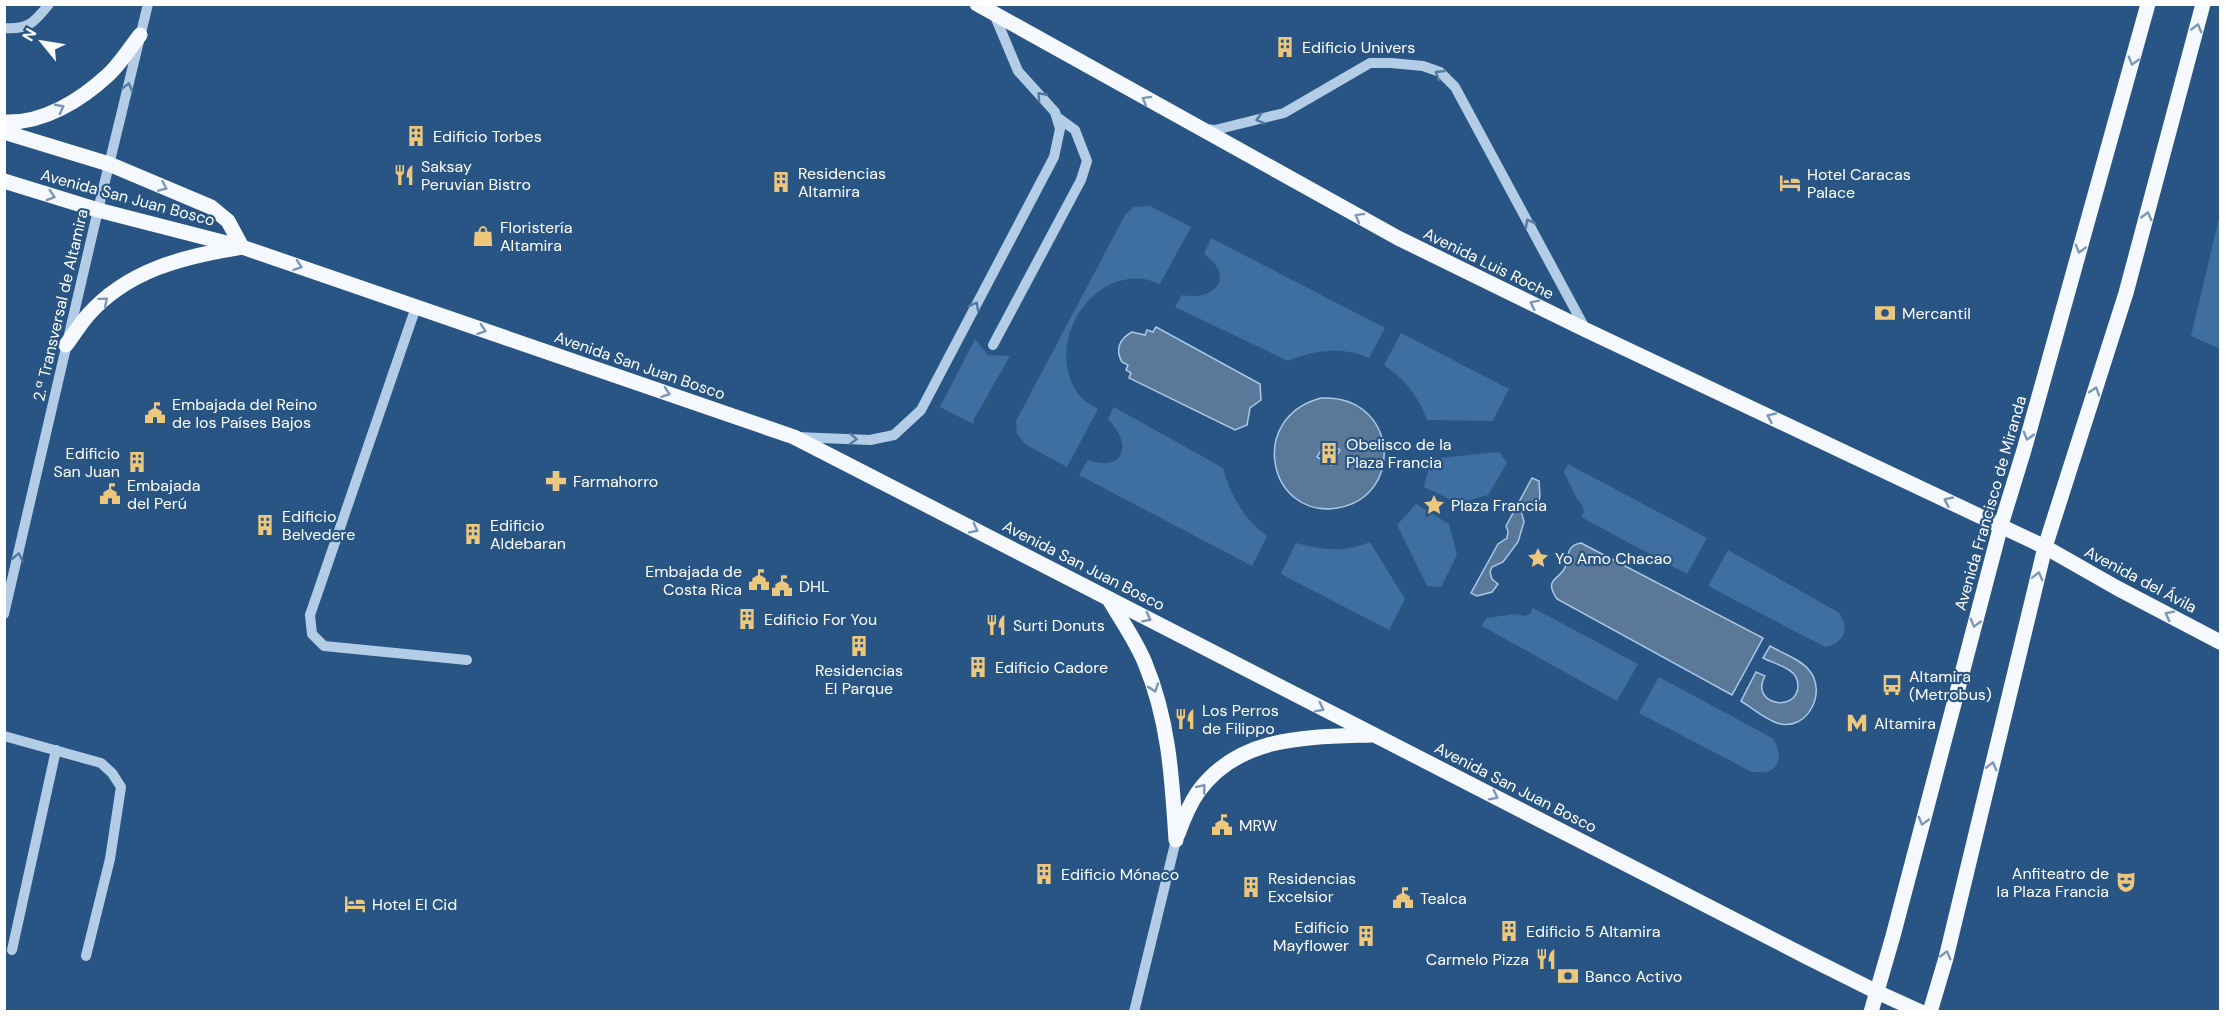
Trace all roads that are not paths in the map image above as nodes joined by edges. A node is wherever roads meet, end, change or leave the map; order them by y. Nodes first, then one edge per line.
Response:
1 (49, 4) edge
2 (148, 4) edge
3 (977, 4) edge
4 (2148, 4) edge
5 (2203, 4) edge
6 (994, 15) junction
7 (4, 28) edge
8 (140, 35) junction
9 (1057, 117) junction
10 (4, 122) edge
11 (1197, 128) junction
12 (4, 132) edge
13 (110, 164) junction
14 (4, 181) edge
15 (98, 210) junction
16 (242, 247) junction
17 (416, 307) junction
18 (1586, 330) junction
19 (66, 345) junction
20 (993, 345) dead end
21 (794, 437) junction
22 (2001, 525) junction
23 (2045, 547) junction
24 (1109, 599) junction
25 (4, 614) edge
26 (2220, 642) edge
27 (467, 660) dead end
28 (1373, 735) junction
29 (4, 736) edge
30 (56, 750) junction
31 (1176, 840) junction
32 (12, 950) dead end
33 (86, 956) dead end
34 (1876, 992) junction
35 (1134, 1011) edge
36 (1871, 1011) edge
37 (1921, 1011) edge
38 (1930, 1011) edge

1 - 7 street
2 - 8 street, 2.ª Transversal de Altamira
3 - 6 main road, Avenida Luis Roche
4 -> 22 main road, Avenida Francisco de Miranda
23 -> 5 main road
9 -> 6 street
11 -> 6 main road, Avenida Luis Roche
10 -> 8 main road
13 -> 8 street, 2.ª Transversal de Altamira
9 - 20 street
21 -> 9 street
18 -> 11 main road, Avenida Luis Roche
18 -> 11 street
12 - 13 main road, Avenida San Juan Bosco
13 - 15 street, 2.ª Transversal de Altamira
13 -> 16 main road, Avenida San Juan Bosco
14 -> 15 main road, Avenida San Juan Bosco
15 - 16 main road, Avenida San Juan Bosco
15 - 19 street, 2.ª Transversal de Altamira
16 -> 17 main road, Avenida San Juan Bosco
19 -> 16 main road
17 -> 21 main road, Avenida San Juan Bosco
17 - 27 street
22 -> 18 main road, Avenida Luis Roche
25 -> 19 street, 2.ª Transversal de Altamira
21 -> 24 main road, Avenida San Juan Bosco
22 - 23 main road, Avenida del Ávila
22 -> 34 main road, Avenida Francisco de Miranda
26 -> 23 main road, Avenida del Ávila
38 -> 23 main road
24 -> 28 main road, Avenida San Juan Bosco
24 -> 31 main road
31 -> 28 main road
28 -> 34 main road, Avenida San Juan Bosco
29 - 30 street
30 - 32 street
30 - 33 street
31 - 35 street
34 - 36 main road, Avenida Francisco de Miranda
34 - 37 main road, Avenida San Juan Bosco

